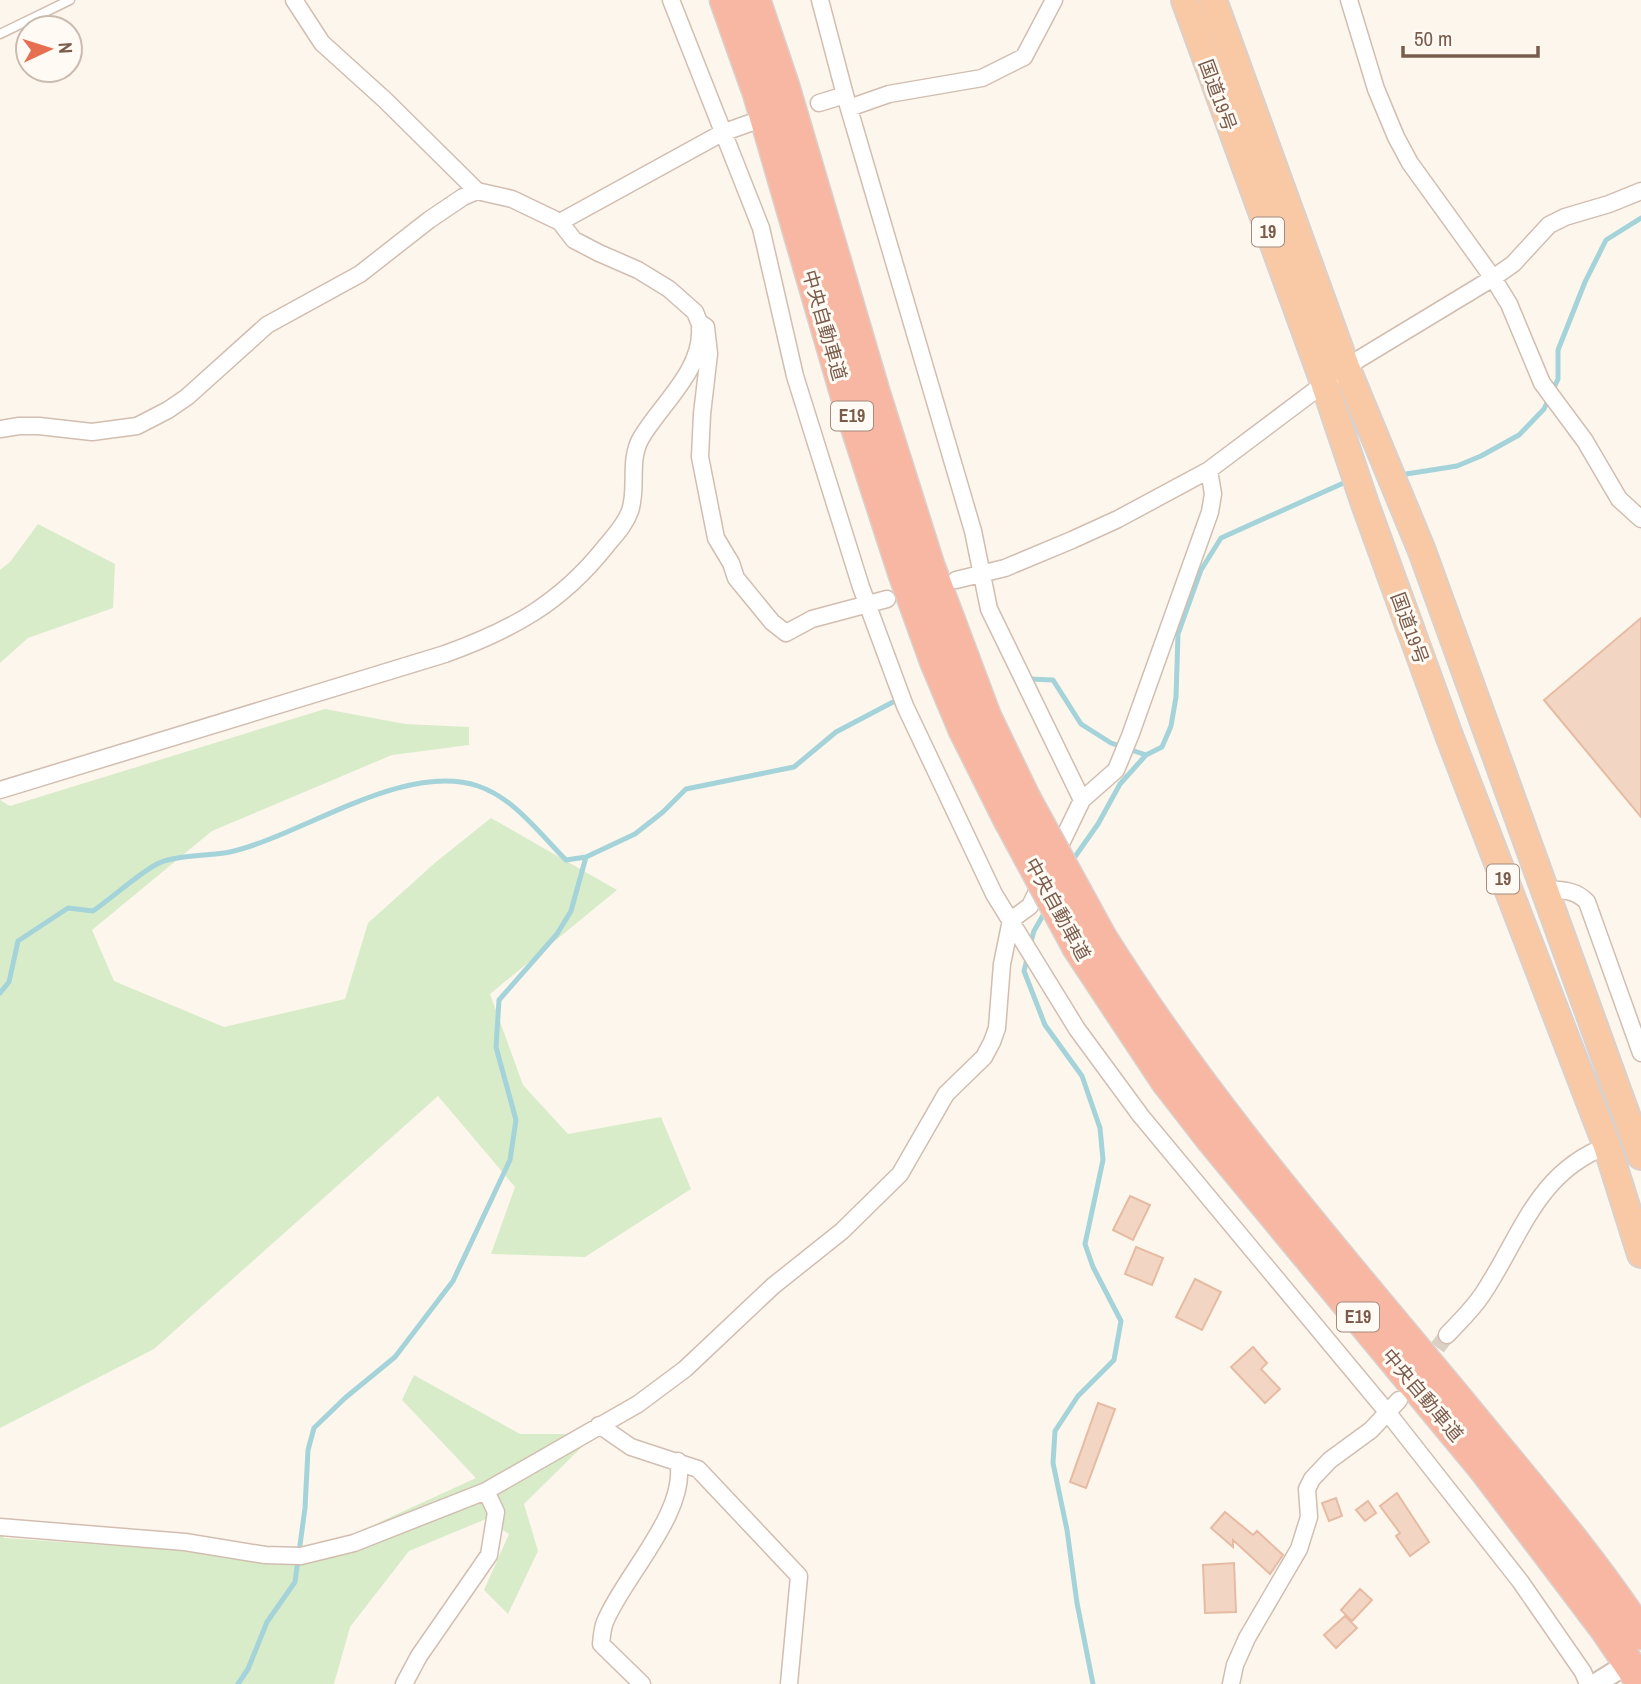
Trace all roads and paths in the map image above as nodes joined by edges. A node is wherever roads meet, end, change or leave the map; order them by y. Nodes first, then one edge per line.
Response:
1 (70, 0) edge
2 (294, 0) edge
3 (671, 0) edge
4 (725, 0) edge
5 (755, 0) edge
6 (820, 0) edge
7 (1054, 0) edge
8 (1185, 0) edge
9 (1213, 0) edge
10 (1349, 0) edge
11 (0, 34) edge
12 (847, 101) junction
13 (819, 103) dead end
14 (750, 123) dead end
15 (722, 133) junction
16 (477, 191) junction
17 (1641, 191) edge
18 (560, 222) junction
19 (1493, 278) junction
20 (699, 322) junction
21 (1335, 374) junction
22 (0, 429) edge
23 (1209, 470) junction
24 (1641, 519) edge
25 (981, 575) junction
26 (956, 580) dead end
27 (887, 599) dead end
28 (868, 603) junction
29 (0, 790) edge
30 (1082, 800) junction
31 (1017, 809) junction
32 (1543, 889) junction
33 (1015, 927) junction
34 (1090, 943) junction
35 (1641, 1054) edge
36 (1607, 1146) junction
37 (1641, 1156) edge
38 (1641, 1254) edge
39 (1447, 1335) tunnel mouth
40 (1399, 1400) dead end
41 (1388, 1413) junction
42 (599, 1425) junction
43 (678, 1461) junction
44 (486, 1491) junction
45 (0, 1527) edge
46 (1641, 1634) edge
47 (1628, 1676) edge
48 (404, 1684) edge
49 (642, 1684) edge
50 (789, 1684) edge
51 (1230, 1684) edge
52 (1588, 1684) edge
53 (1595, 1684) edge

1 - 11 lane
2 - 16 street
3 - 15 street
4 - 31 highway, 中央自動車道 / E19
5 - 31 highway, 中央自動車道 / E19
6 - 12 street
7 - 12 street
8 - 21 highway, 国道19号 / 19
9 - 21 highway, 国道19号 / 19
10 - 19 street
12 - 13 street
12 - 25 street
14 - 15 street
15 - 18 street
15 - 28 street
16 - 18 street
16 - 22 street
17 - 19 street
18 - 20 street
19 - 21 street
19 - 24 street
20 - 28 street
20 - 29 street
21 - 23 street
21 - 32 highway, 国道19号 / 19
21 - 36 highway, 国道19号 / 19
23 - 25 street
23 - 30 street
25 - 26 street
25 - 30 street
27 - 28 street
28 - 33 street
30 - 33 street
31 - 34 highway, 中央自動車道 / E19, bridge
32 - 35 street
32 - 37 highway, 国道19号 / 19
33 - 41 street
33 - 42 street
34 - 46 highway, 中央自動車道 / E19
34 - 47 highway, 中央自動車道 / E19
36 - 38 highway, 国道19号 / 19
36 - 39 street
40 - 41 street
41 - 51 street
41 - 52 street
42 - 43 street
42 - 44 street
43 - 49 street
43 - 50 street
44 - 45 street
44 - 48 street
47 - 53 street

